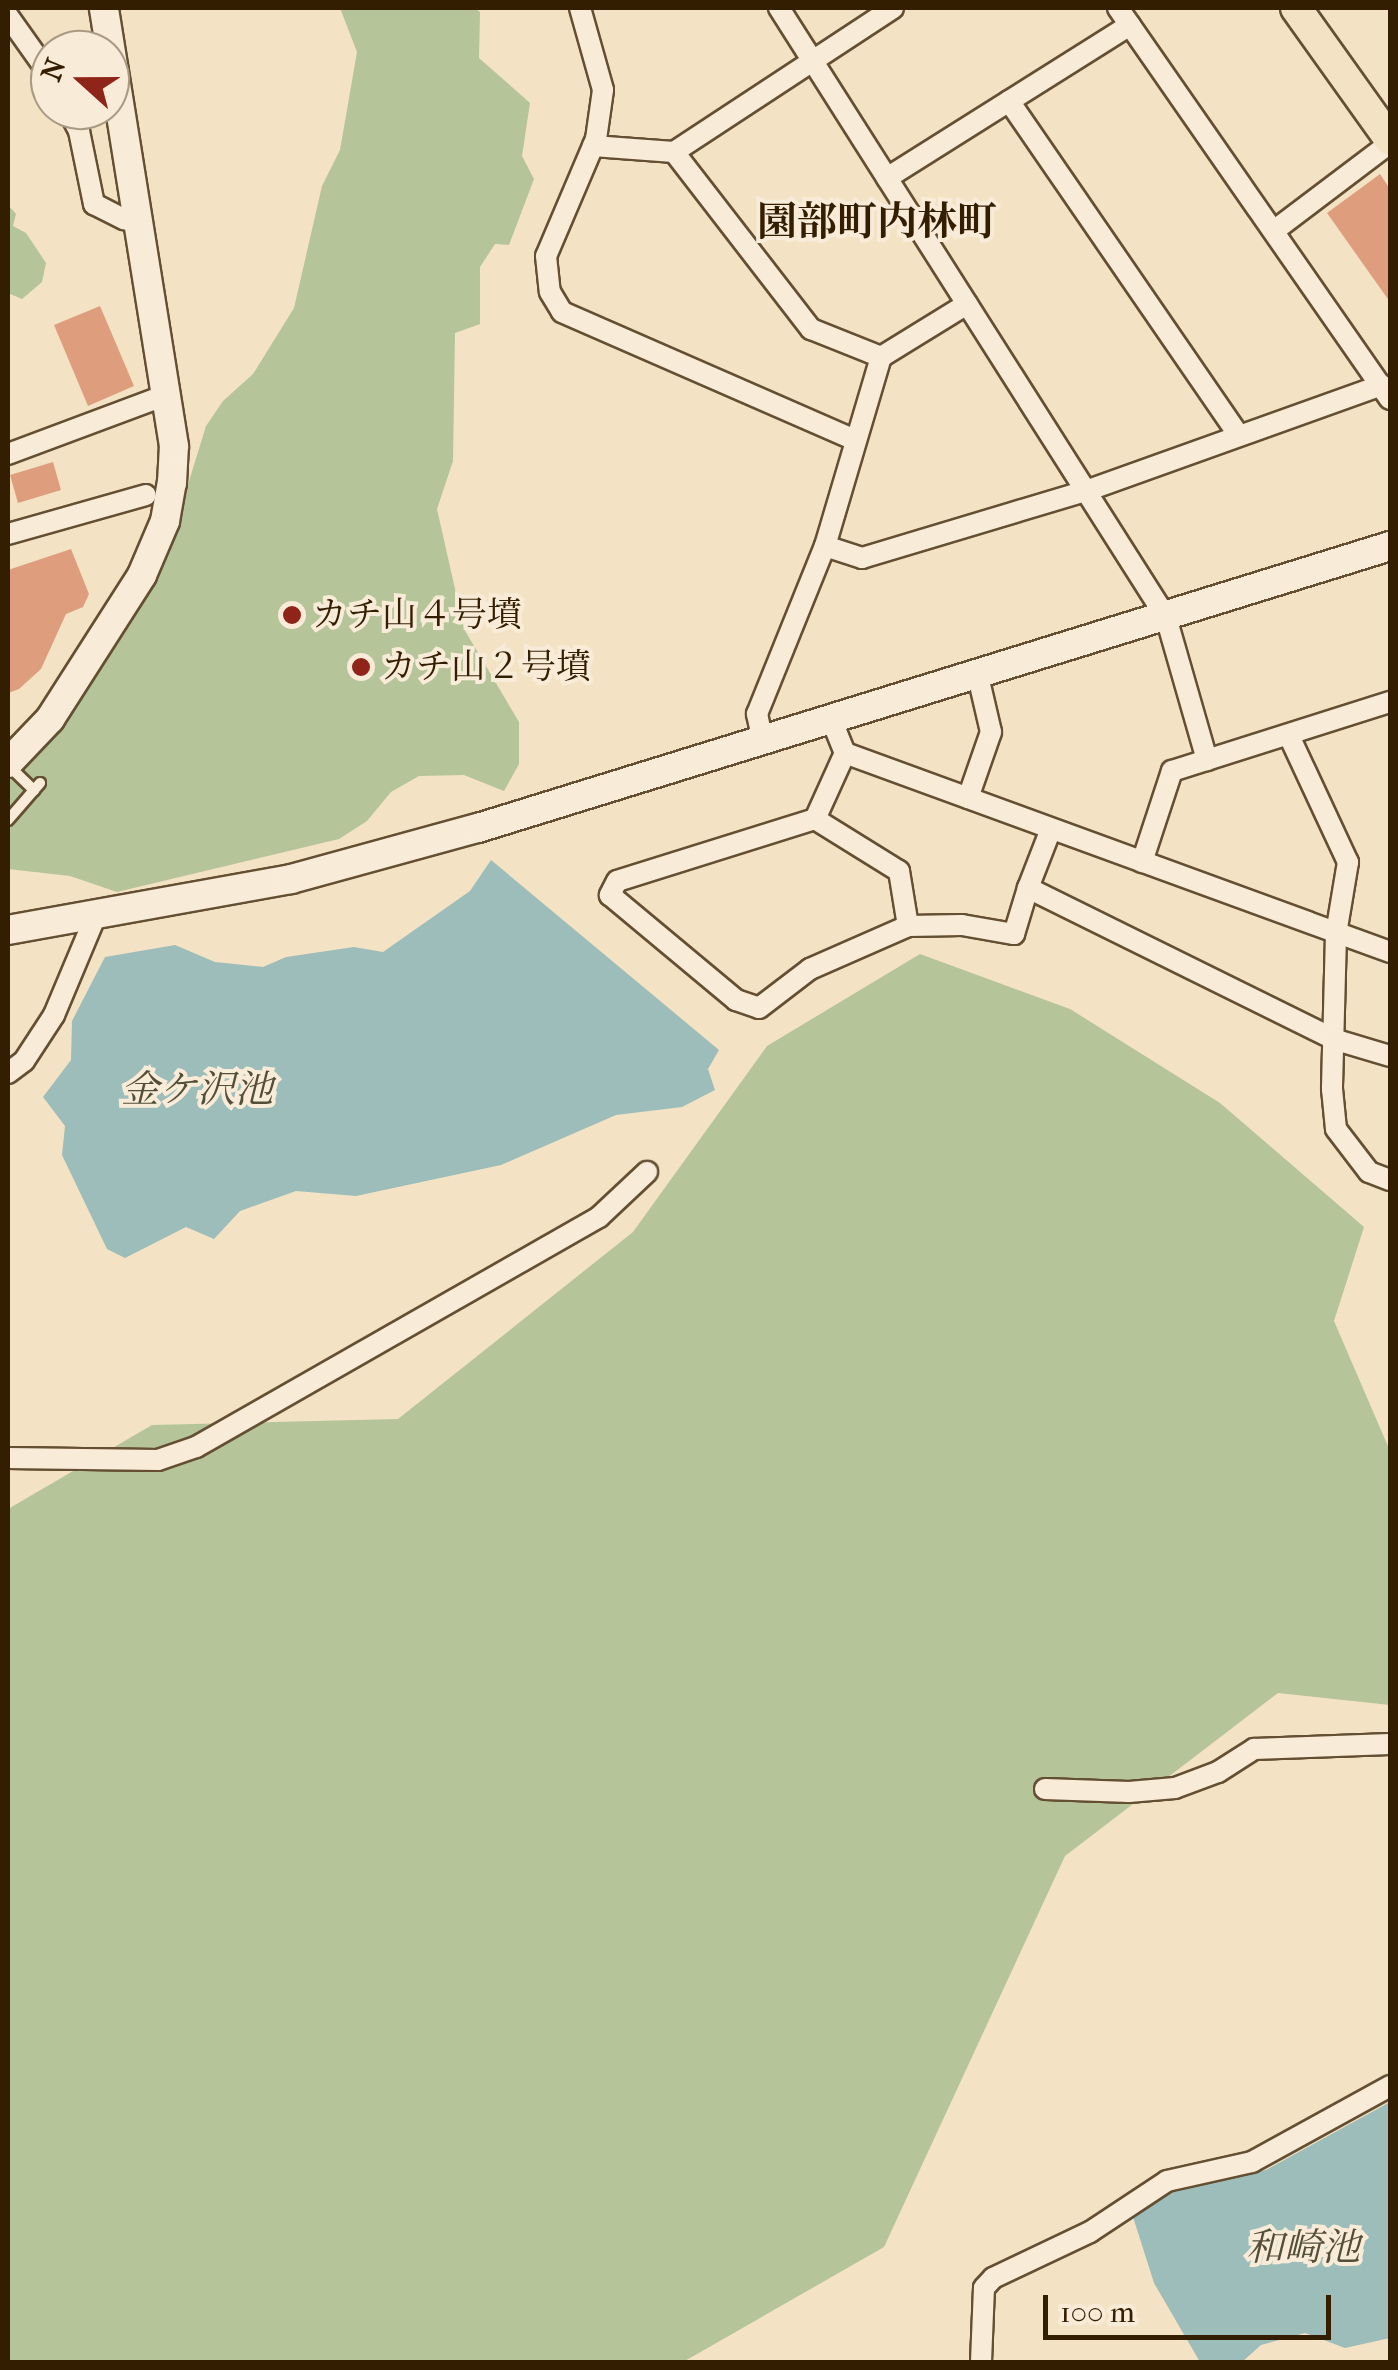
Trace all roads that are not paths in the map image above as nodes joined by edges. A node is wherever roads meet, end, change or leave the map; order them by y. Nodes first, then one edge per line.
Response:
1 (104, 8) edge
2 (580, 8) edge
3 (779, 8) edge
4 (893, 8) edge
5 (1296, 8) edge
6 (8, 16) edge
7 (1124, 16) edge
8 (30, 47) edge
9 (812, 60) junction
10 (1009, 101) junction
11 (77, 130) edge
12 (1390, 142) edge
13 (594, 146) junction
14 (674, 152) junction
15 (887, 178) junction
16 (137, 217) junction
17 (1275, 230) junction
18 (967, 304) junction
19 (882, 357) junction
20 (1386, 392) edge
21 (166, 395) junction
22 (1240, 436) junction
23 (854, 440) junction
24 (8, 454) edge
25 (1086, 491) junction
26 (146, 495) dead end
27 (8, 534) edge
28 (825, 546) junction
29 (1390, 546) edge
30 (1166, 617) junction
31 (978, 676) junction
32 (1390, 702) edge
33 (832, 721) junction
34 (1291, 740) dead end
35 (763, 742) junction
36 (845, 753) junction
37 (1207, 760) junction
38 (8, 764) edge
39 (968, 798) junction
40 (816, 819) junction
41 (8, 820) edge
42 (1051, 829) junction
43 (1142, 862) junction
44 (1028, 888) junction
45 (96, 916) junction
46 (908, 926) junction
47 (8, 930) edge
48 (1336, 934) junction
49 (1390, 952) edge
50 (1333, 1039) junction
51 (1390, 1056) edge
52 (8, 1073) edge
53 (647, 1172) dead end
54 (1390, 1180) edge
55 (8, 1458) edge
56 (1390, 1744) edge
57 (1045, 1789) dead end
58 (1390, 2086) edge
59 (981, 2362) edge

1 - 16 street
2 - 13 street
3 - 9 street
4 - 9 street
5 - 12 main road
6 - 8 street
7 - 10 street
7 - 17 street
9 - 14 street
9 - 15 street
10 - 15 street
10 - 22 street
11 - 16 street
12 - 17 street
13 - 14 street
13 - 23 street
14 - 19 street
15 - 18 street
16 - 21 street
17 - 20 street
18 - 19 street
18 - 25 street
19 - 23 street
20 - 22 street
21 - 24 street
21 - 38 street
22 - 25 street
23 - 28 street
25 - 28 street
25 - 30 street
26 - 27 street
28 - 35 street
29 - 30 street
30 - 31 street
30 - 37 street
31 - 33 street
31 - 39 street
32 - 37 street
33 - 35 street
33 - 36 street
34 - 48 street
35 - 45 street
36 - 39 street
36 - 40 street
37 - 43 street
38 - 41 lane
39 - 42 street
40 - 46 street
40 - 46 street
42 - 43 street
42 - 44 street
43 - 48 street
44 - 46 street
44 - 50 street
45 - 47 street
45 - 52 street
48 - 49 street
48 - 50 street
50 - 51 street
50 - 54 street
53 - 55 street
56 - 57 street
58 - 59 street

